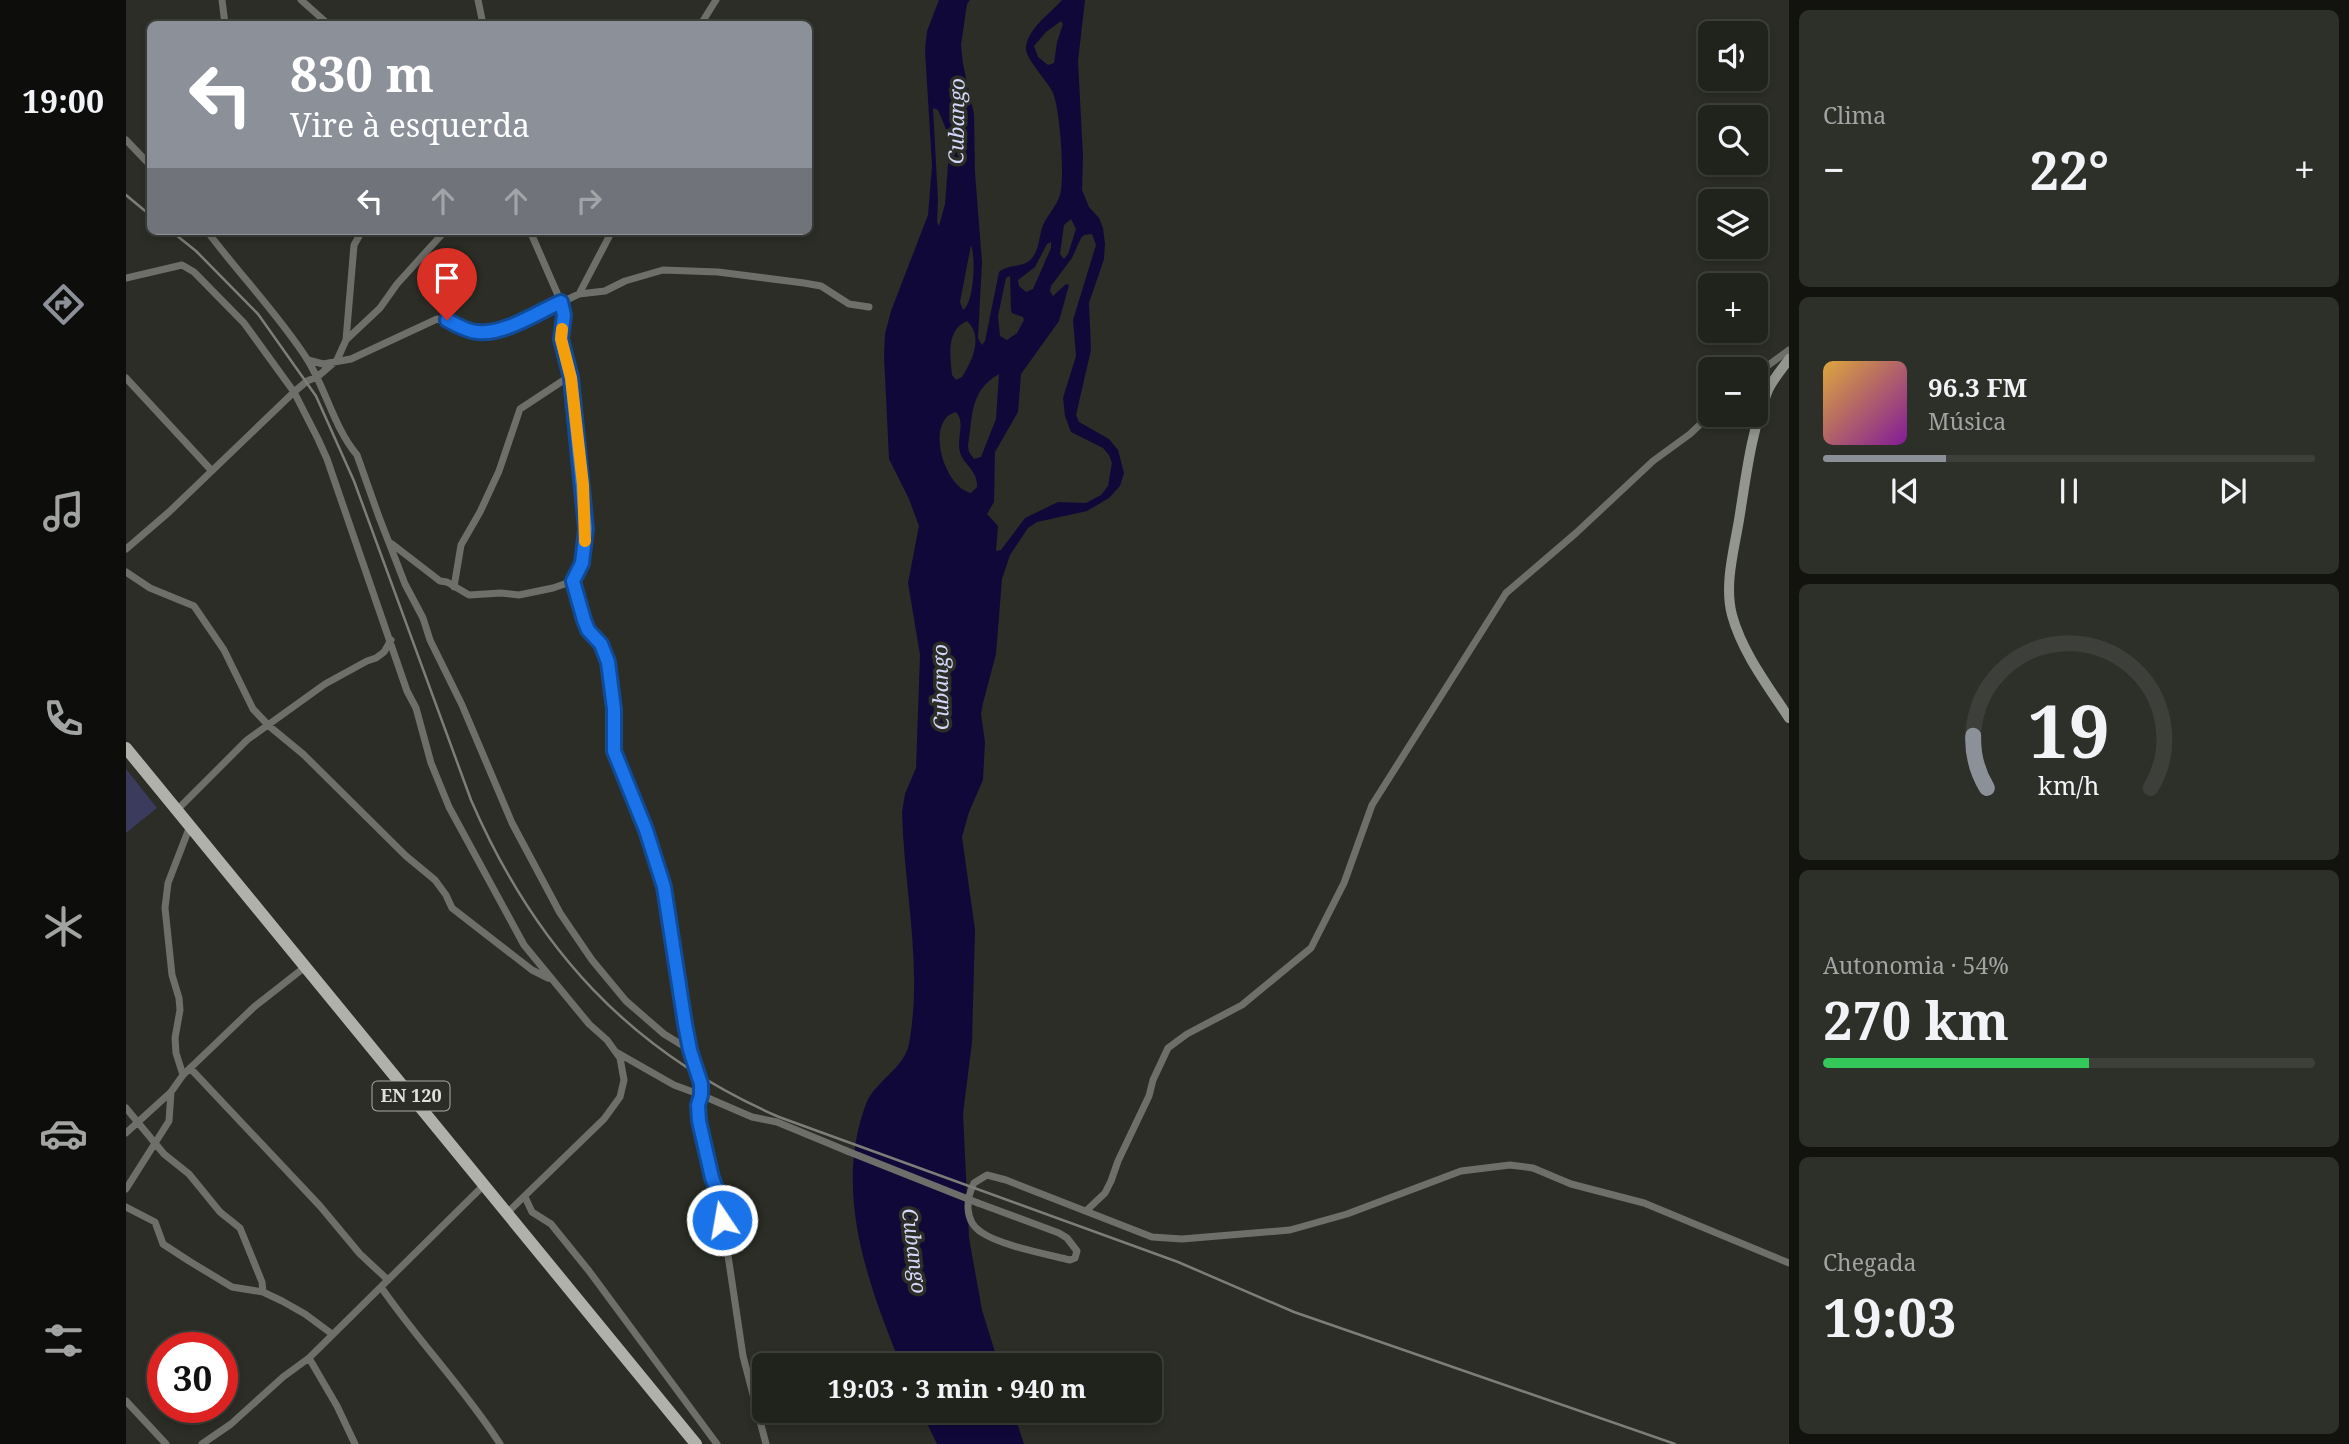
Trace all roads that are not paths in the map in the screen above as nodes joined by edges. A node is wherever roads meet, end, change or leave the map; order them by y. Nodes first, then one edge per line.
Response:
1 (222, 0) edge
2 (300, 0) edge
3 (478, 0) edge
4 (716, 0) edge
5 (225, 21) edge
6 (324, 21) edge
7 (482, 21) edge
8 (703, 21) edge
9 (126, 140) edge
10 (147, 162) edge
11 (210, 235) edge
12 (360, 235) edge
13 (442, 235) edge
14 (532, 235) edge
15 (609, 235) edge
16 (126, 278) edge
17 (579, 294) junction
18 (561, 302) junction
19 (869, 307) dead end
20 (346, 340) junction
21 (1789, 350) edge
22 (1789, 359) edge
23 (307, 360) junction
24 (337, 360) junction
25 (1768, 365) edge
26 (570, 376) junction
27 (317, 377) junction
28 (126, 378) edge
29 (293, 392) junction
30 (1698, 426) edge
31 (212, 471) junction
32 (390, 543) junction
33 (126, 550) edge
34 (126, 572) edge
35 (573, 581) junction
36 (454, 587) junction
37 (391, 640) junction
38 (1789, 718) edge
39 (269, 726) junction
40 (126, 748) edge
41 (177, 810) junction
42 (190, 826) junction
43 (305, 967) junction
44 (552, 980) junction
45 (690, 1050) junction
46 (615, 1051) junction
47 (190, 1068) junction
48 (183, 1075) junction
49 (171, 1092) junction
50 (701, 1095) junction
51 (126, 1108) edge
52 (137, 1121) junction
53 (126, 1133) edge
54 (155, 1142) junction
55 (484, 1185) junction
56 (126, 1189) edge
57 (525, 1197) junction
58 (126, 1207) edge
59 (1087, 1210) junction
60 (507, 1213) junction
61 (1789, 1264) edge
62 (388, 1280) junction
63 (381, 1287) junction
64 (263, 1292) junction
65 (332, 1334) junction
66 (309, 1358) junction
67 (126, 1401) edge
68 (166, 1444) edge
69 (202, 1444) edge
70 (355, 1444) edge
71 (500, 1444) edge
72 (696, 1444) edge
73 (717, 1444) edge
74 (766, 1444) edge

1 - 5 street
2 - 6 street
3 - 7 street
4 - 8 street
9 - 10 street
11 - 23 street
12 - 20 street
13 - 20 street
14 - 18 street
15 - 17 street
16 - 29 street
17 - 18 street
17 - 19 street
18 - 24 street
18 - 26 street
20 - 24 street
21 - 25 street
22 - 38 main road
23 - 24 street
23 - 27 street
24 - 27 street
26 - 35 street
26 - 36 street
27 - 29 street
27 - 32 street
28 - 31 street
29 - 31 street
29 - 37 street
30 - 59 street
31 - 33 street
32 - 36 street
32 - 45 street
34 - 39 street
35 - 36 street
35 - 45 street
37 - 39 street
37 - 44 street
39 - 41 street
39 - 44 street
40 - 41 main road, EN 120
41 - 42 main road, EN 120
42 - 43 main road, EN 120
42 - 48 street
43 - 47 street
43 - 55 main road, EN 120
44 - 46 street
45 - 50 street
46 - 50 street
46 - 57 street
47 - 48 street
47 - 62 street
48 - 49 street
49 - 52 street
49 - 54 street
50 - 59 street, bridge
50 - 74 street
51 - 52 street
52 - 53 street
52 - 54 street
54 - 56 street
54 - 64 street
55 - 60 main road, EN 120
55 - 62 street
57 - 60 street
57 - 73 street
58 - 64 street
59 - 61 street
60 - 72 main road, EN 120
62 - 63 street
63 - 65 street
63 - 71 street
64 - 65 street
65 - 66 street
66 - 69 street
66 - 70 street
67 - 68 street

